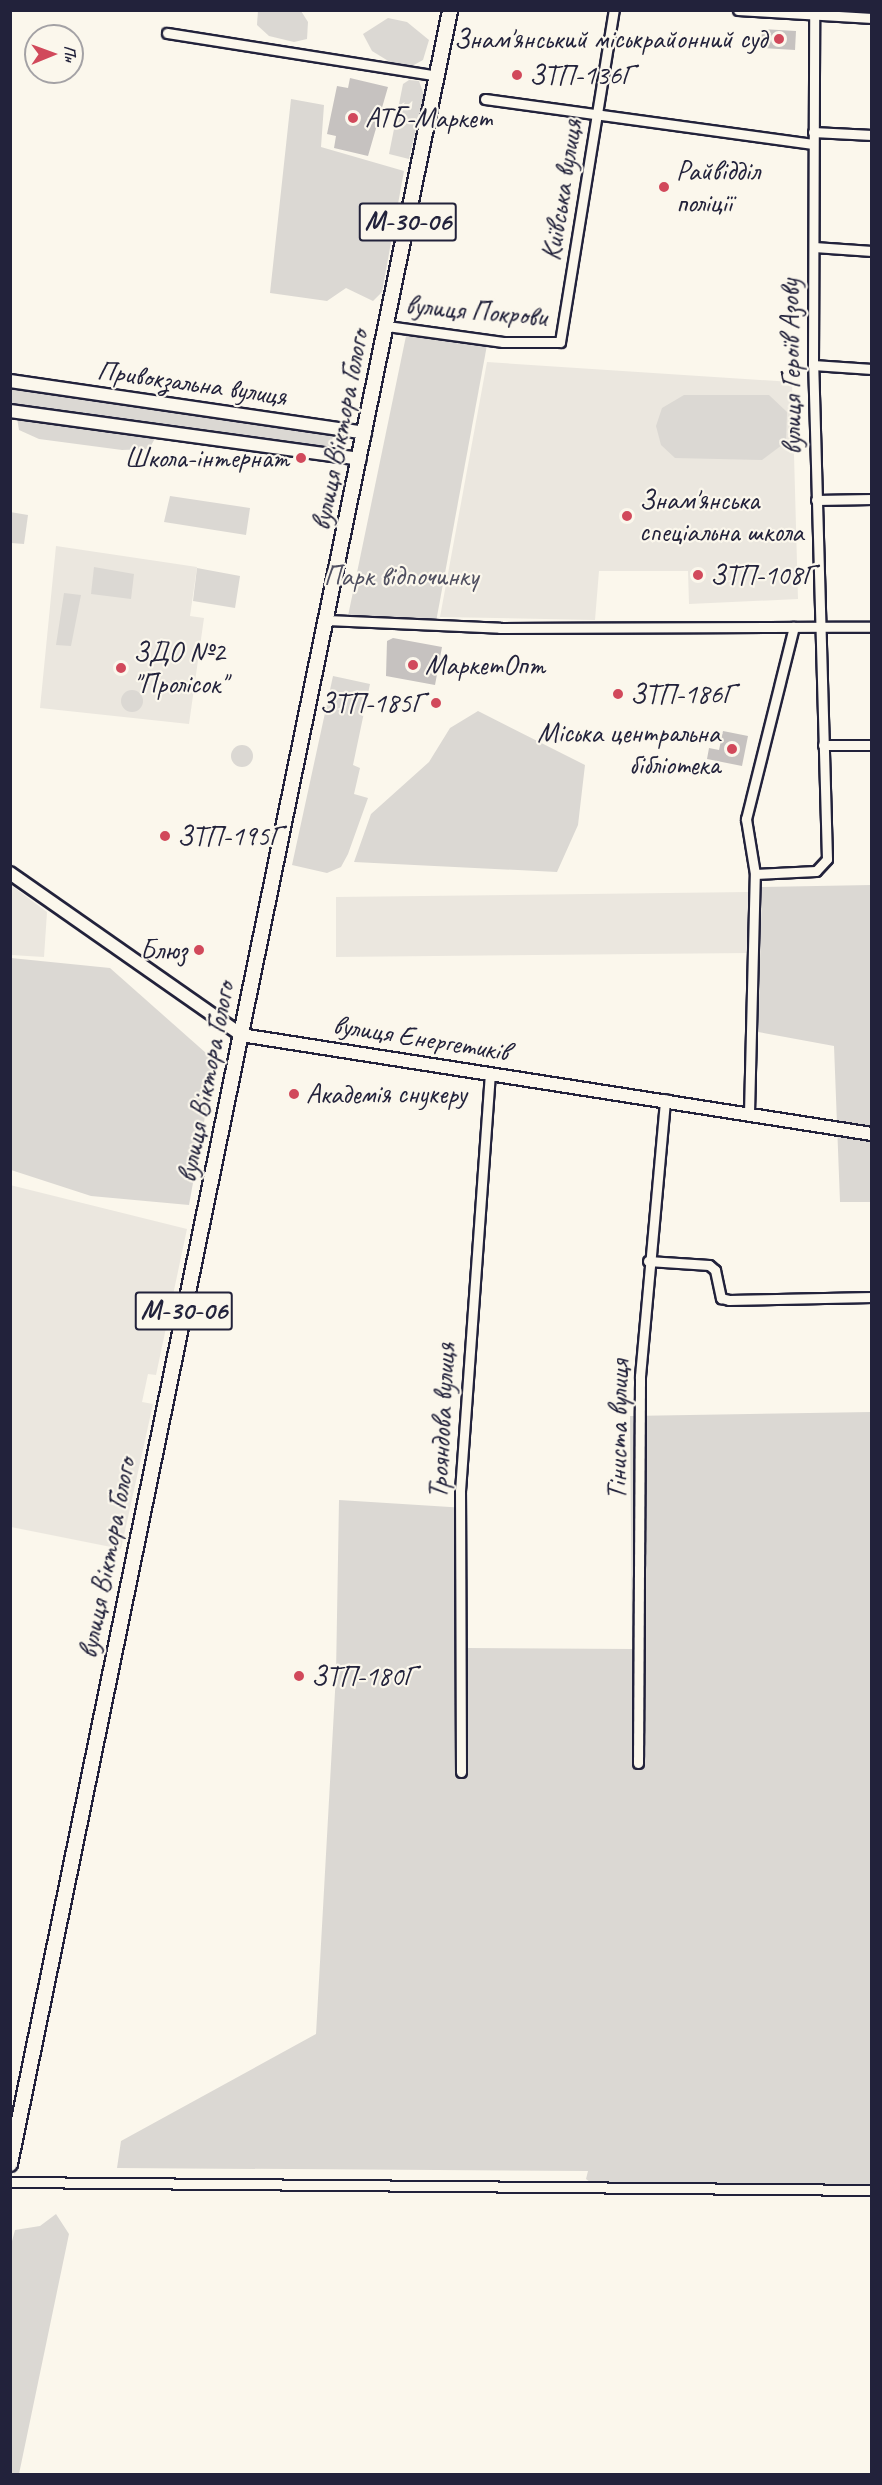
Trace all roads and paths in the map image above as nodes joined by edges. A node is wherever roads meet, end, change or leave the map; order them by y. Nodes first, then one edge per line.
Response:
1 (450, 10) edge
2 (614, 10) edge
3 (738, 10) edge
4 (814, 13) edge
5 (872, 18) edge
6 (167, 33) dead end
7 (437, 76) junction
8 (485, 99) dead end
9 (597, 115) junction
10 (813, 132) junction
11 (872, 135) edge
12 (813, 144) junction
13 (814, 247) junction
14 (872, 251) edge
15 (387, 326) junction
16 (560, 342) joint
17 (813, 365) junction
18 (872, 369) edge
19 (10, 381) edge
20 (10, 411) edge
21 (365, 433) junction
22 (360, 459) junction
23 (872, 499) edge
24 (816, 500) junction
25 (327, 620) junction
26 (794, 627) junction
27 (818, 627) junction
28 (872, 627) edge
29 (823, 745) junction
30 (872, 745) edge
31 (10, 873) edge
32 (755, 874) junction
33 (242, 1035) junction
34 (490, 1073) junction
35 (665, 1099) junction
36 (749, 1113) junction
37 (872, 1134) edge
38 (648, 1261) junction
39 (872, 1298) edge
40 (638, 1763) dead end
41 (461, 1772) dead end
42 (10, 2164) edge
43 (10, 2182) edge
44 (872, 2190) edge

1 - 7 main road, вулиця Віктора Голого / М-30-06
2 - 9 street, Київська вулиця
3 - 4 street
4 - 5 street
4 - 10 street, вулиця Героїв Азову
6 - 7 street
7 - 15 main road, вулиця Віктора Голого / М-30-06
8 - 9 street
9 - 12 street
9 - 16 street, Київська вулиця
10 - 11 street
10 - 12 street, вулиця Героїв Азову
12 - 13 street, вулиця Героїв Азову
13 - 14 street
13 - 17 street, вулиця Героїв Азову
15 - 16 street, вулиця Покрови
15 - 21 main road, вулиця Віктора Голого / М-30-06
17 - 18 street
17 - 24 street, вулиця Героїв Азову
19 - 21 street, Привокзальна вулиця
20 - 22 street, Привокзальна вулиця
21 - 22 main road, вулиця Віктора Голого / М-30-06
22 - 25 main road, вулиця Віктора Голого / М-30-06
23 - 24 street
24 - 27 street, вулиця Героїв Азову
25 - 26 street
25 - 33 main road, вулиця Віктора Голого / М-30-06
26 - 27 street
26 - 32 street
27 - 28 street
27 - 29 street, вулиця Героїв Азову
29 - 30 street
29 - 32 street, вулиця Героїв Азову
31 - 33 street, вулиця Енергетиків
32 - 36 street
33 - 34 street, вулиця Енергетиків
33 - 42 main road, вулиця Віктора Голого / М-30-06
34 - 35 street, вулиця Енергетиків
34 - 41 street, Трояндова вулиця
35 - 36 street, вулиця Енергетиків
35 - 38 street, Тіниста вулиця
36 - 37 street, вулиця Енергетиків
38 - 39 street
38 - 40 street, Тіниста вулиця
43 - 44 street

